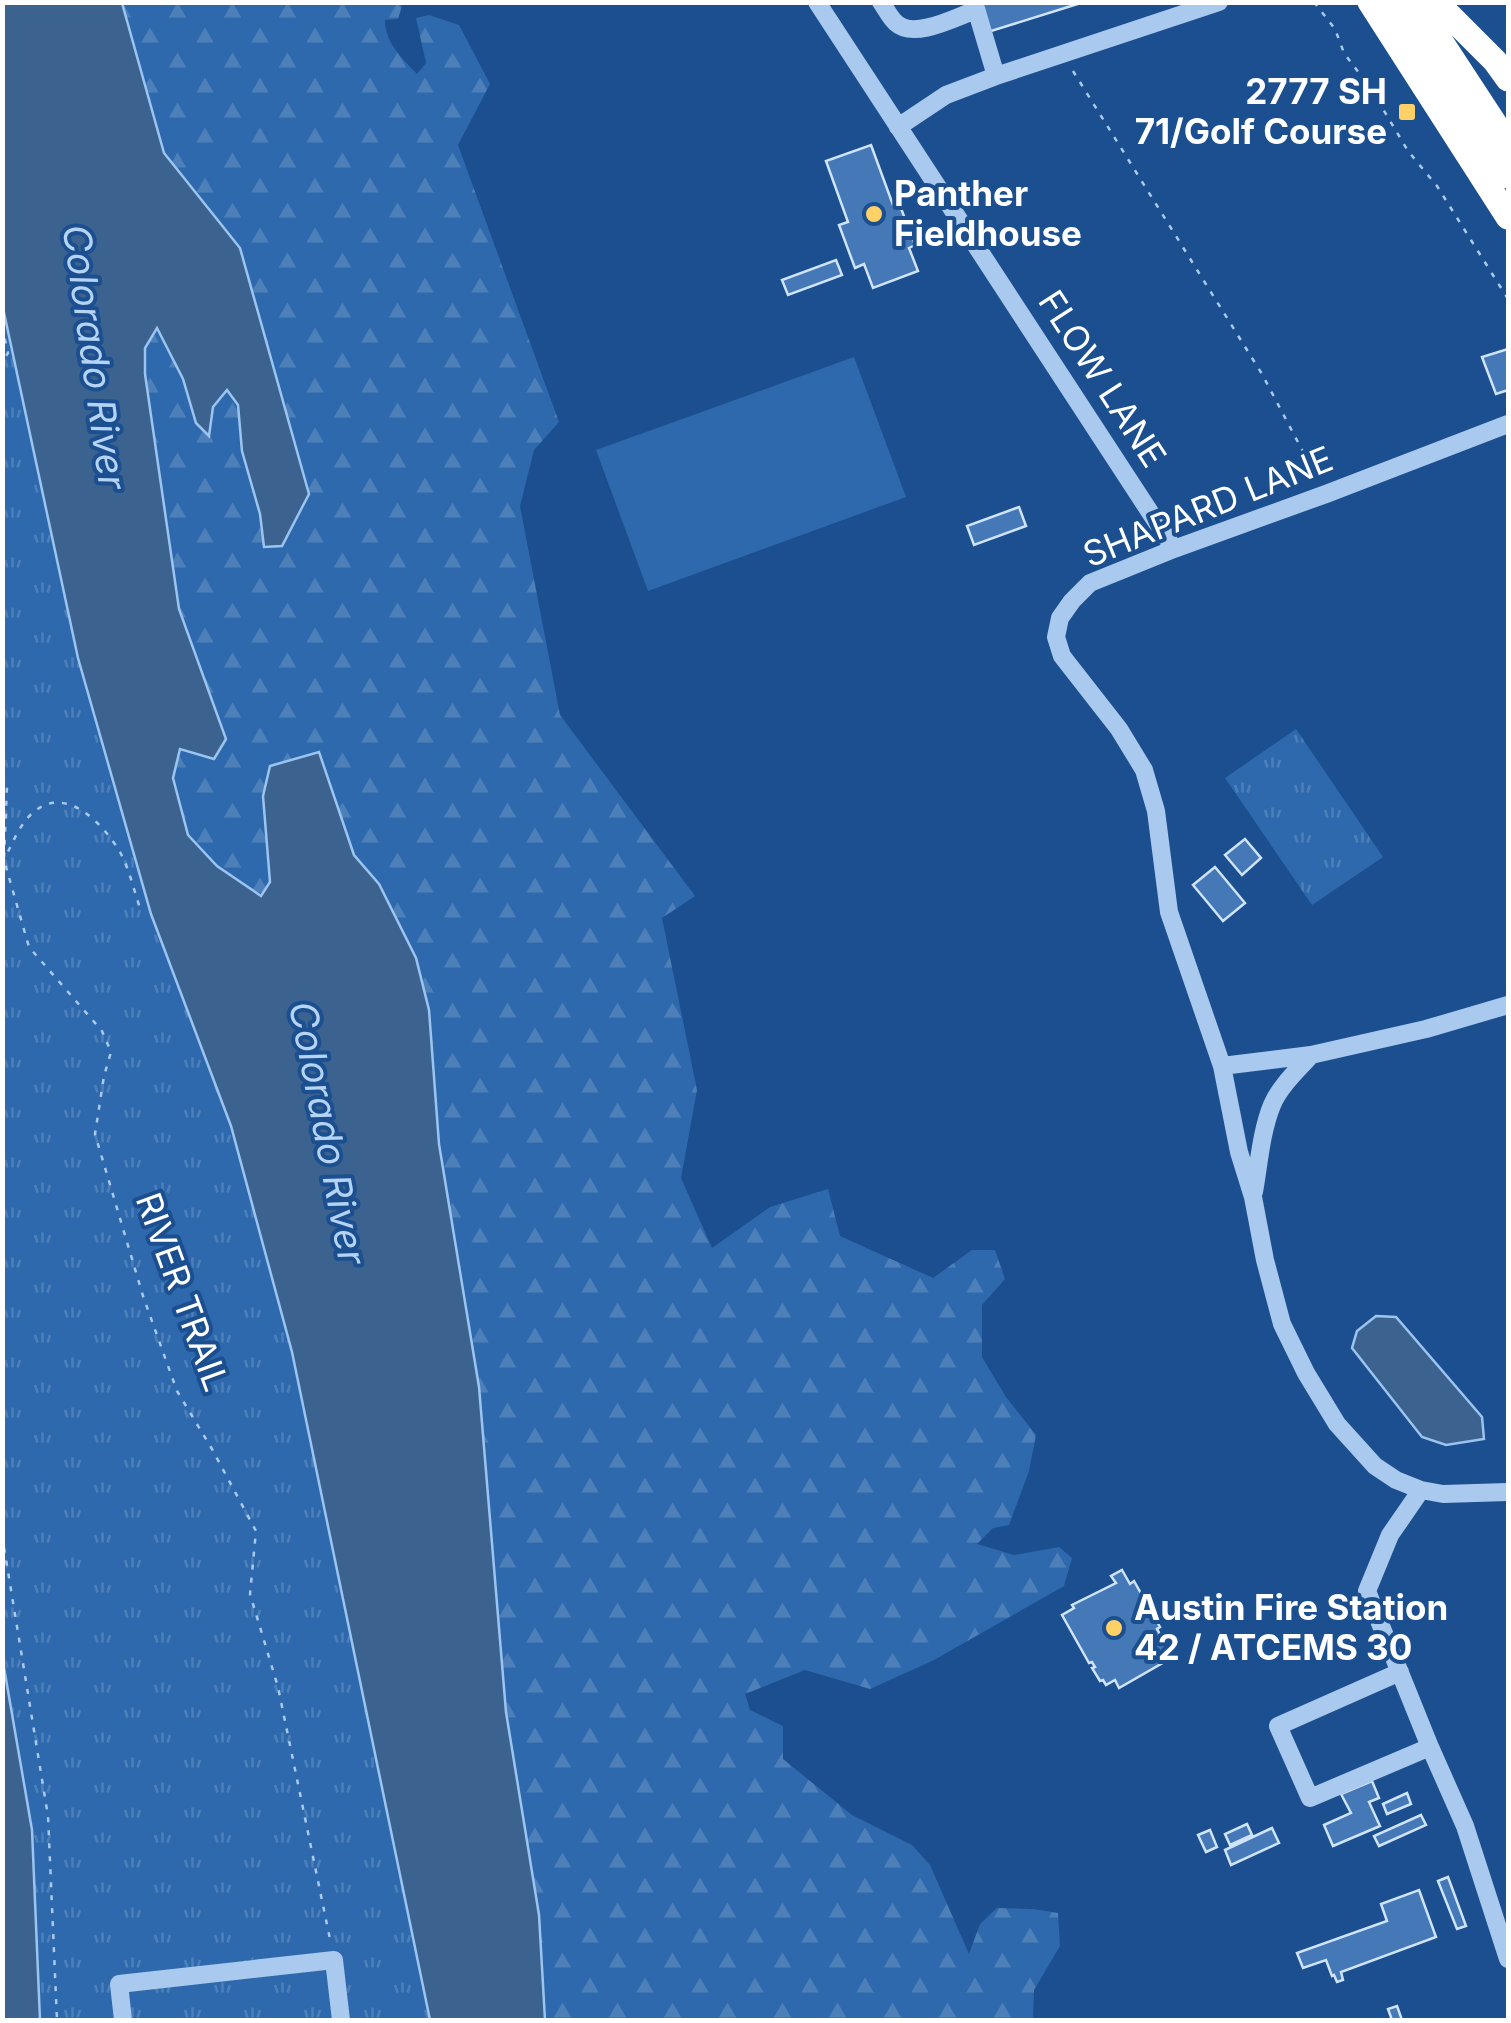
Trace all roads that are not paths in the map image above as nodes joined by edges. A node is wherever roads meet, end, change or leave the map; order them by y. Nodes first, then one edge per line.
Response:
1 (816, 2) edge
2 (881, 2) edge
3 (1220, 2) edge
4 (1370, 2) edge
5 (1393, 2) edge
6 (1415, 2) edge
7 (1435, 2) edge
8 (975, 6) edge
9 (996, 76) junction
10 (1508, 79) edge
11 (1508, 114) edge
12 (898, 127) junction
13 (1508, 144) edge
14 (1508, 176) edge
15 (1508, 217) edge
16 (1508, 424) edge
17 (1174, 549) junction
18 (1508, 1005) edge
19 (1312, 1055) junction
20 (1222, 1066) junction
21 (1253, 1197) junction
22 (1420, 1490) junction
23 (1508, 1492) edge
24 (1400, 1672) junction
25 (1430, 1747) junction
26 (1508, 1959) edge
27 (123, 2020) edge
28 (341, 2020) edge

1 - 12 street, FLOW LANE
2 - 8 street
3 - 9 street
4 - 15 highway
5 - 14 highway
6 - 13 highway
7 - 10 highway
7 - 11 highway
8 - 9 street
9 - 12 street
12 - 17 street, FLOW LANE
16 - 17 street, SHAPARD LANE
17 - 20 street, SHAPARD LANE
18 - 19 street
19 - 20 street
19 - 21 street
20 - 21 street
21 - 22 street
22 - 23 street
22 - 24 street
24 - 25 street
24 - 25 street
25 - 26 street
27 - 28 street

